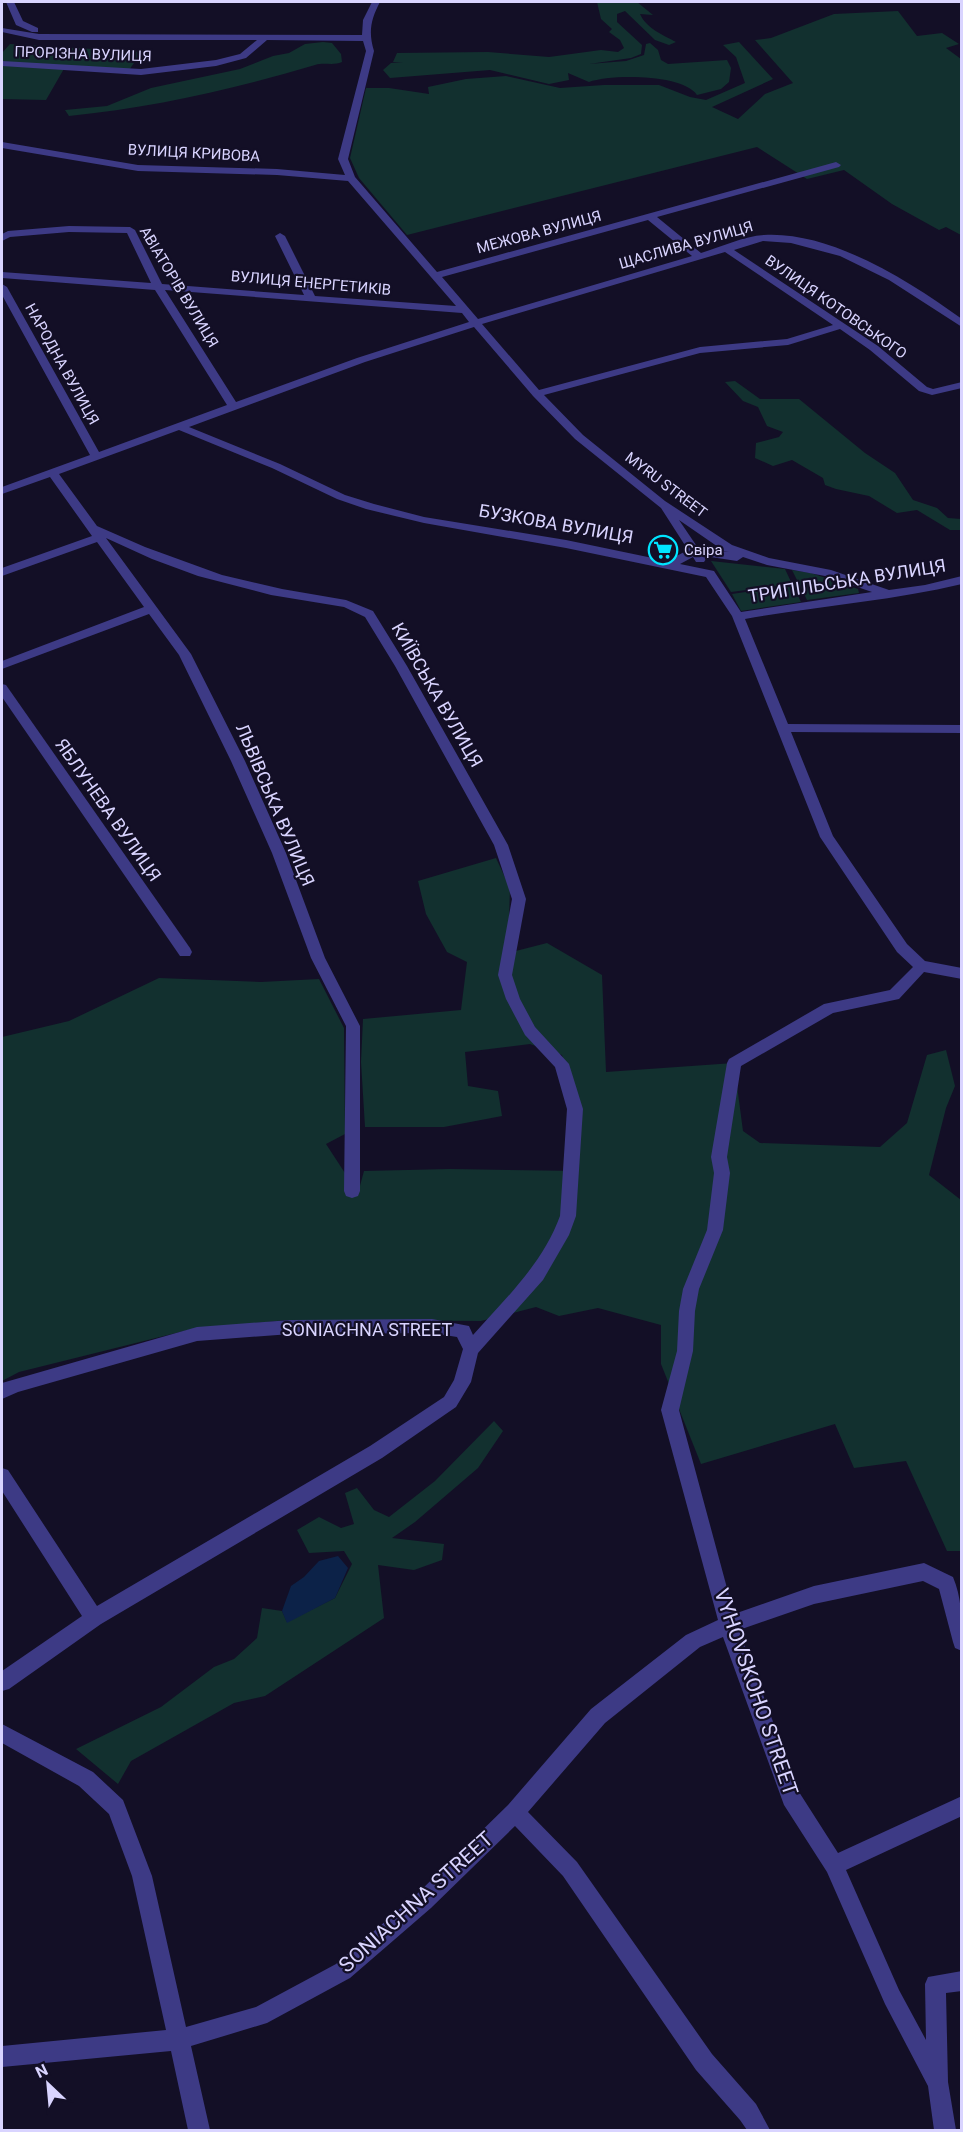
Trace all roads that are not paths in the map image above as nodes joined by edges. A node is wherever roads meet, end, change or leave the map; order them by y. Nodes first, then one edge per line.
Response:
1 (376, 2) edge
2 (10, 5) edge
3 (2, 30) edge
4 (365, 38) junction
5 (264, 39) junction
6 (302, 39) junction
7 (2, 63) edge
8 (2, 144) edge
9 (836, 165) dead end
10 (351, 178) junction
11 (651, 217) junction
12 (280, 236) dead end
13 (2, 238) edge
14 (727, 249) junction
15 (700, 257) junction
16 (2, 275) edge
17 (434, 276) junction
18 (157, 285) junction
19 (2, 287) edge
20 (311, 298) junction
21 (462, 310) junction
22 (475, 323) junction
23 (962, 324) edge
24 (840, 326) junction
25 (962, 385) edge
26 (537, 394) junction
27 (233, 406) junction
28 (180, 427) junction
29 (96, 456) junction
30 (52, 473) junction
31 (2, 491) edge
32 (661, 503) junction
33 (98, 533) junction
34 (694, 551) junction
35 (767, 561) junction
36 (670, 565) junction
37 (2, 572) edge
38 (710, 574) junction
39 (962, 580) edge
40 (887, 593) junction
41 (151, 609) junction
42 (738, 616) junction
43 (2, 665) edge
44 (2, 688) edge
45 (782, 728) junction
46 (962, 729) edge
47 (185, 952) dead end
48 (921, 966) junction
49 (962, 974) edge
50 (352, 1191) dead end
51 (471, 1349) junction
52 (2, 1391) edge
53 (2, 1476) edge
54 (94, 1618) junction
55 (728, 1625) junction
56 (962, 1642) edge
57 (2, 1682) edge
58 (2, 1733) edge
59 (962, 1806) edge
60 (515, 1812) junction
61 (834, 1865) junction
62 (962, 1981) edge
63 (180, 2038) junction
64 (2, 2057) edge
65 (938, 2084) junction
66 (199, 2130) edge
67 (759, 2130) edge
68 (945, 2130) edge

1 - 4 street
2 - 6 street
3 - 5 street, ПРОРІЗНА ВУЛИЦЯ
4 - 6 street
4 - 10 street
5 - 6 street, ПРОРІЗНА ВУЛИЦЯ
5 - 7 street, ПРОРІЗНА ВУЛИЦЯ
8 - 10 street, ВУЛИЦЯ КРИВОВА
9 - 11 street, МЕЖОВА ВУЛИЦЯ
10 - 17 street
11 - 15 street
11 - 17 street, МЕЖОВА ВУЛИЦЯ
12 - 20 street
13 - 18 street, АВІАТОРІВ ВУЛИЦЯ
14 - 15 street, ЩАСЛИВА ВУЛИЦЯ
14 - 23 street, ЩАСЛИВА ВУЛИЦЯ
14 - 24 street, ВУЛИЦЯ КОТОВСЬКОГО
15 - 22 street, ЩАСЛИВА ВУЛИЦЯ
16 - 18 street, ВУЛИЦЯ ЕНЕРГЕТИКІВ
17 - 21 street
18 - 20 street, ВУЛИЦЯ ЕНЕРГЕТИКІВ
18 - 27 street, АВІАТОРІВ ВУЛИЦЯ
19 - 29 street, НАРОДНА ВУЛИЦЯ
20 - 21 street, ВУЛИЦЯ ЕНЕРГЕТИКІВ
21 - 22 street
22 - 26 street, MYRU STREET
22 - 27 street, ЩАСЛИВА ВУЛИЦЯ
24 - 25 street, ВУЛИЦЯ КОТОВСЬКОГО
24 - 26 street
26 - 32 street, MYRU STREET
27 - 28 street, ЩАСЛИВА ВУЛИЦЯ
28 - 29 street, ЩАСЛИВА ВУЛИЦЯ
28 - 36 street, БУЗКОВА ВУЛИЦЯ
29 - 30 street, ЩАСЛИВА ВУЛИЦЯ
30 - 31 street, ЩАСЛИВА ВУЛИЦЯ
30 - 33 street, ЛЬВІВСЬКА ВУЛИЦЯ
32 - 34 street
32 - 35 street, MYRU STREET
33 - 37 street
33 - 41 street, ЛЬВІВСЬКА ВУЛИЦЯ
33 - 51 street, КИЇВСЬКА ВУЛИЦЯ
34 - 35 street
34 - 36 street
34 - 38 street
35 - 40 street, MYRU STREET
36 - 38 street, БУЗКОВА ВУЛИЦЯ
38 - 42 street
39 - 40 street, ТРИПІЛЬСЬКА ВУЛИЦЯ
40 - 42 street, ТРИПІЛЬСЬКА ВУЛИЦЯ
41 - 43 street
41 - 50 street, ЛЬВІВСЬКА ВУЛИЦЯ
42 - 45 street
44 - 47 street, ЯБЛУНЕВА ВУЛИЦЯ
45 - 46 street
45 - 48 street
48 - 49 street
48 - 55 street, VYHOVSKOHO STREET
51 - 52 street, SONIACHNA STREET
51 - 54 street, SONIACHNA STREET
53 - 54 street
54 - 57 street, SONIACHNA STREET
55 - 56 street, SONIACHNA STREET
55 - 60 street, SONIACHNA STREET
55 - 61 street, VYHOVSKOHO STREET
58 - 63 street
59 - 61 street
60 - 63 street, SONIACHNA STREET
60 - 67 street
61 - 65 street, VYHOVSKOHO STREET
62 - 65 street
63 - 64 street, SONIACHNA STREET
63 - 66 street
65 - 68 street, VYHOVSKOHO STREET

